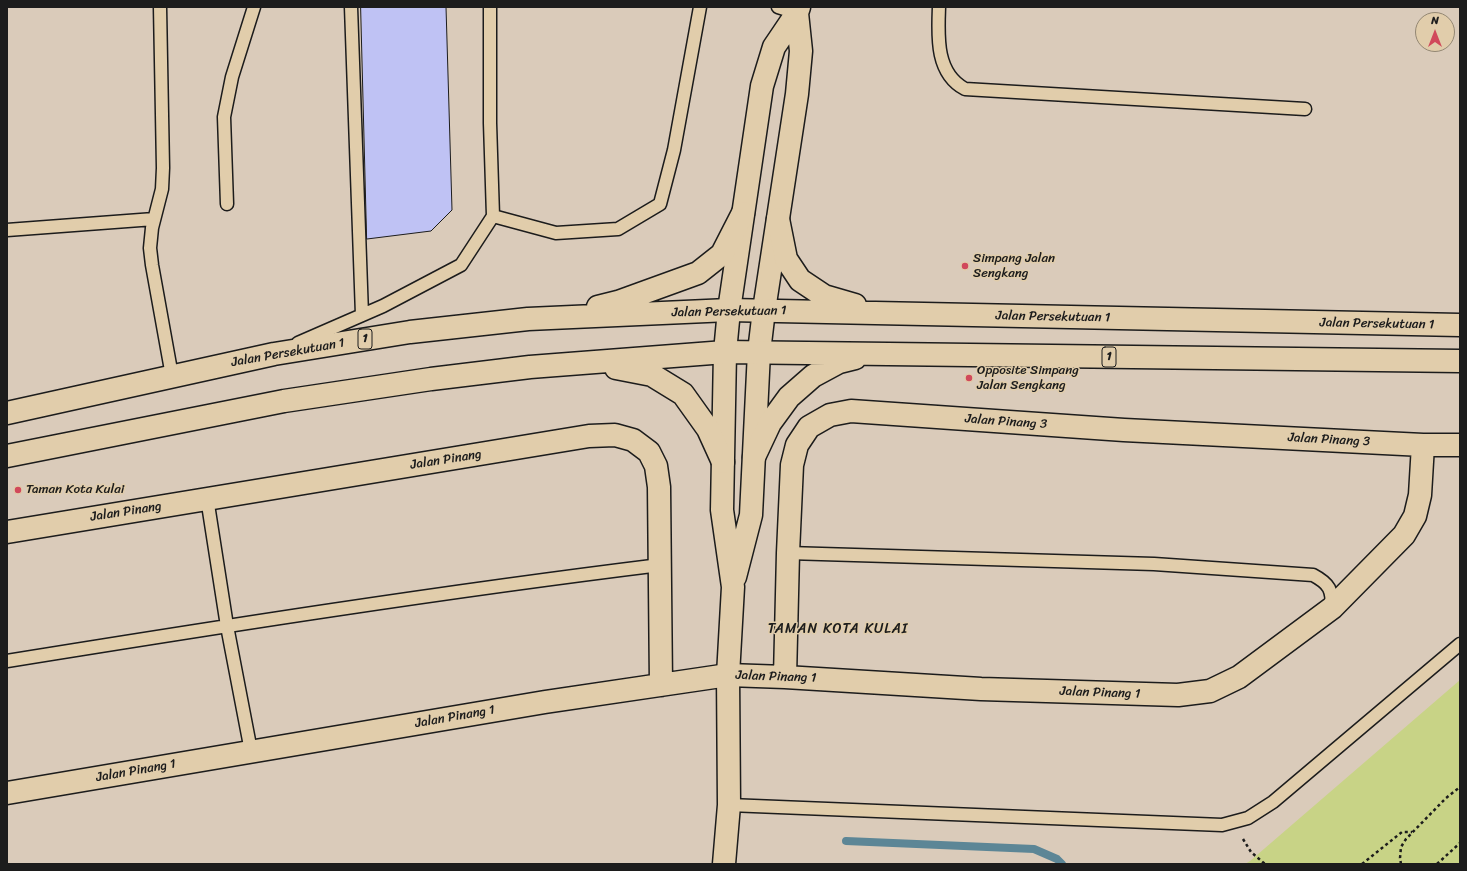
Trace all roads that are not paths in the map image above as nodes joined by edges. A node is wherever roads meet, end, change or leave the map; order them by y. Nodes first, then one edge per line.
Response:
1 (160, 7) edge
2 (254, 7) edge
3 (351, 7) edge
4 (490, 7) edge
5 (700, 7) edge
6 (939, 7) edge
7 (791, 9) edge
8 (1305, 109) dead end
9 (227, 204) dead end
10 (743, 213) junction
11 (493, 216) junction
12 (154, 219) junction
13 (778, 219) junction
14 (7, 230) edge
15 (729, 310) junction
16 (764, 310) junction
17 (884, 313) junction
18 (362, 315) junction
19 (562, 317) junction
20 (1460, 325) edge
21 (725, 352) junction
22 (759, 352) junction
23 (274, 354) junction
24 (871, 354) junction
25 (1460, 361) edge
26 (589, 362) junction
27 (172, 376) junction
28 (7, 413) edge
29 (1424, 445) junction
30 (1460, 445) edge
31 (7, 456) edge
32 (754, 457) junction
33 (723, 462) junction
34 (207, 498) junction
35 (7, 532) edge
36 (788, 553) junction
37 (660, 564) junction
38 (733, 587) junction
39 (1332, 608) junction
40 (227, 626) junction
41 (1460, 644) edge
42 (7, 661) edge
43 (728, 675) junction
44 (785, 677) junction
45 (661, 685) junction
46 (251, 751) junction
47 (7, 793) edge
48 (729, 805) junction
49 (724, 864) edge

1 - 12 lane
2 - 9 lane
3 - 18 lane
4 - 11 lane
5 - 11 lane
6 - 8 lane
7 - 10 main road
7 - 13 main road
10 - 15 main road
10 - 19 main road
11 - 18 lane
12 - 14 lane
12 - 27 lane
13 - 16 main road
13 - 17 main road
15 - 16 main road, Jalan Persekutuan 1 / 1
15 - 19 main road, Jalan Persekutuan 1 / 1
15 - 21 main road
16 - 17 main road, Jalan Persekutuan 1 / 1
16 - 22 main road
17 - 20 main road, Jalan Persekutuan 1 / 1
18 - 23 lane
19 - 23 main road, Jalan Persekutuan 1 / 1
21 - 22 main road, 1
21 - 26 main road, 1
21 - 33 main road
22 - 24 main road, 1
22 - 32 main road
23 - 27 main road, Jalan Persekutuan 1 / 1
24 - 25 main road, 1
24 - 32 main road
26 - 31 main road, 1
26 - 33 main road
27 - 28 main road, Jalan Persekutuan 1 / 1
29 - 30 main road, Jalan Pinang 3
29 - 36 main road, Jalan Pinang 3
29 - 39 main road, Jalan Pinang 1
32 - 38 main road
33 - 38 main road
34 - 35 main road, Jalan Pinang
34 - 37 main road, Jalan Pinang
34 - 40 lane
36 - 39 lane
36 - 44 main road, Jalan Pinang 3
37 - 40 lane
37 - 45 main road, Jalan Pinang
38 - 43 main road
39 - 44 main road, Jalan Pinang 1
40 - 42 lane
40 - 46 lane
41 - 48 lane
43 - 44 main road, Jalan Pinang 1
43 - 45 main road, Jalan Pinang 1
43 - 48 main road
45 - 46 main road, Jalan Pinang 1
46 - 47 main road, Jalan Pinang 1
48 - 49 main road

